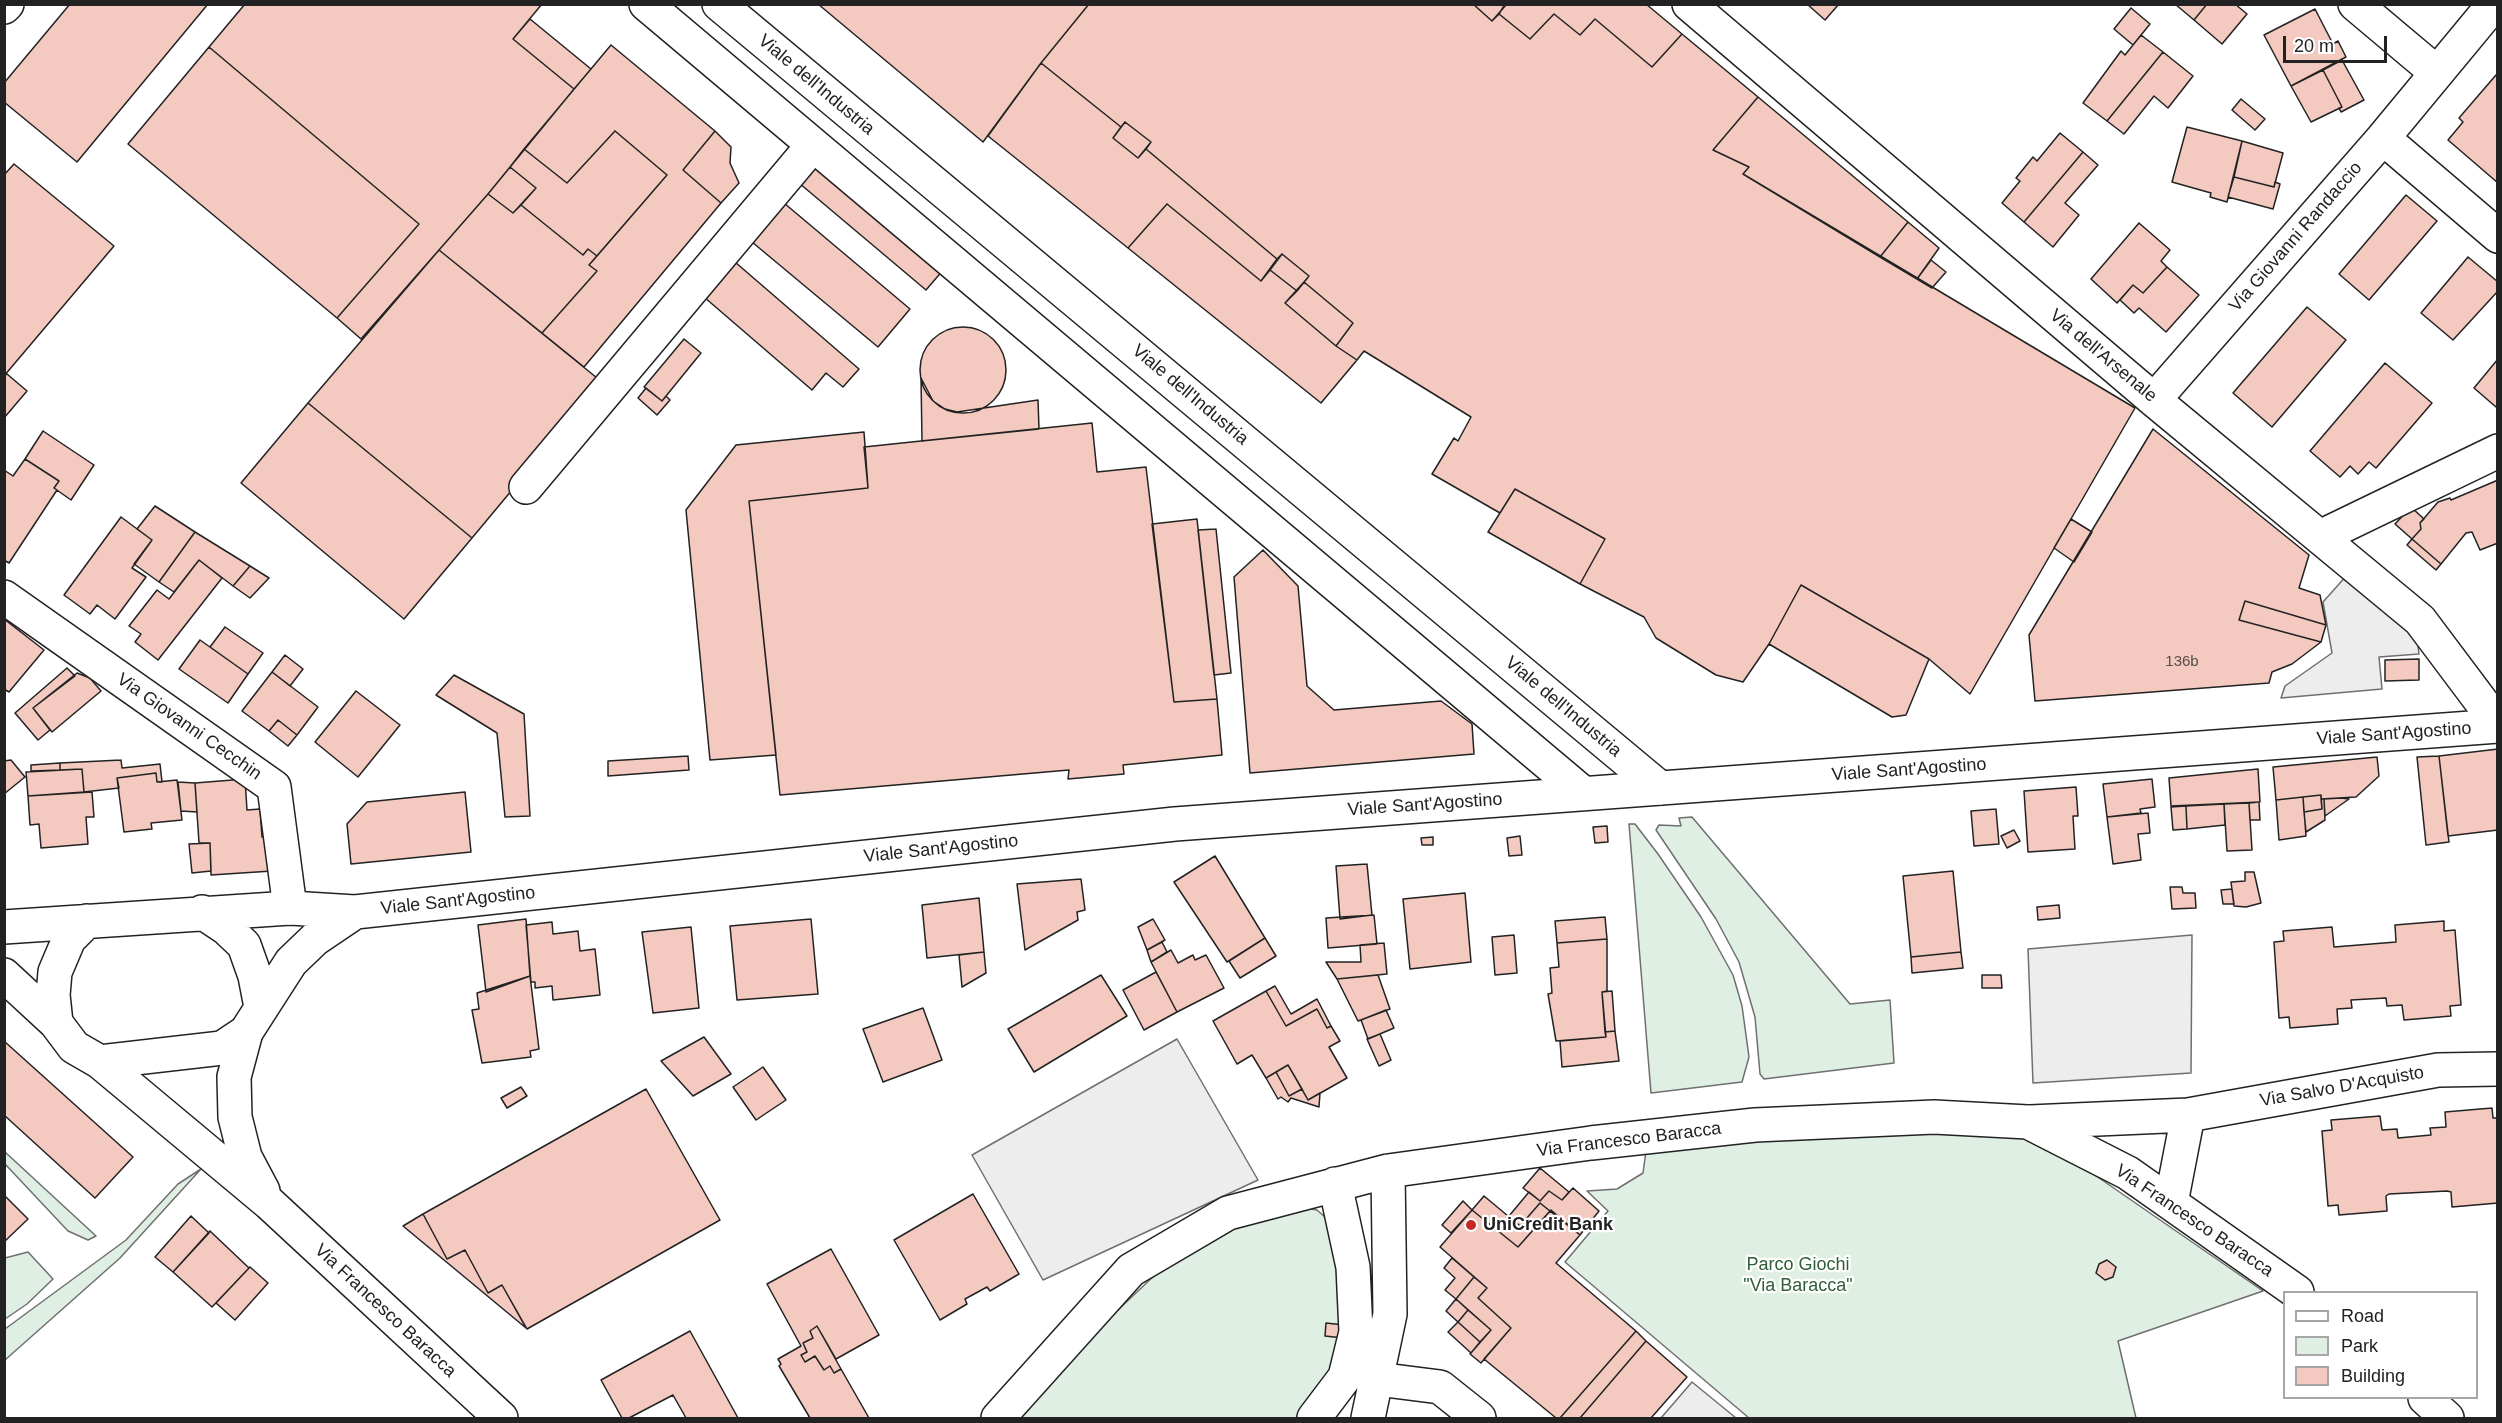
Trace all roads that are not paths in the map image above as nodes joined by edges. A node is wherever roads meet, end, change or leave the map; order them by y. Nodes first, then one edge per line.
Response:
1 (645, 4) edge
2 (719, 4) edge
3 (1689, 4) edge
4 (2355, 4) edge
5 (2494, 4) edge
6 (2437, 73) junction
7 (2384, 138) junction
8 (813, 146) junction
9 (2498, 236) edge
10 (2154, 400) junction
11 (2498, 451) edge
12 (526, 487) dead end
13 (2320, 537) junction
14 (4, 597) edge
15 (2498, 725) edge
16 (1660, 788) junction
17 (1582, 793) junction
18 (290, 908) junction
19 (202, 912) junction
20 (355, 912) junction
21 (87, 921) junction
22 (4, 927) edge
23 (4, 975) edge
24 (253, 1020) junction
25 (56, 1023) junction
26 (100, 1062) junction
27 (2498, 1069) edge
28 (2188, 1115) junction
29 (2028, 1122) junction
30 (1388, 1171) junction
31 (1335, 1185) junction
32 (269, 1203) junction
33 (2170, 1203) junction
34 (2294, 1291) edge
35 (1377, 1379) junction
36 (2426, 1399) edge
37 (501, 1419) edge
38 (998, 1419) edge
39 (1314, 1419) edge
40 (1368, 1419) edge
41 (1479, 1419) edge
42 (2447, 1419) edge

1 - 8 street
2 - 16 street, Viale dell'Industria
3 - 10 street, Via dell'Arsenale
4 - 6 street
5 - 6 street, Via Giovanni Randaccio
6 - 7 street, Via Giovanni Randaccio
7 - 9 street
7 - 10 street, Via Giovanni Randaccio
8 - 12 street
8 - 17 street
10 - 13 street, Via dell'Arsenale
11 - 13 street
13 - 15 street, Via dell'Arsenale
14 - 18 street, Via Giovanni Cecchin
15 - 16 street, Viale Sant'Agostino
16 - 17 street, Viale Sant'Agostino
17 - 20 street, Viale Sant'Agostino
18 - 19 street, Viale Sant'Agostino
18 - 20 street, Viale Sant'Agostino
19 - 21 street, Viale Sant'Agostino
19 - 24 street
20 - 24 street, Viale Sant'Agostino
21 - 22 street, Viale Sant'Agostino
21 - 25 street
23 - 25 street
24 - 26 street, Viale Sant'Agostino
24 - 32 street, Via Francesco Baracca
25 - 26 street
26 - 32 street, Via Francesco Baracca
27 - 28 street, Via Salvo D'Acquisto
28 - 29 street, Via Salvo D'Acquisto
28 - 33 street
29 - 30 street, Via Francesco Baracca
29 - 33 street, Via Francesco Baracca
30 - 31 street, Via Francesco Baracca
30 - 35 street
31 - 38 street, Via Francesco Baracca
31 - 39 street
32 - 37 street, Via Francesco Baracca
33 - 34 street, Via Francesco Baracca
35 - 40 street
35 - 41 street
36 - 42 street

